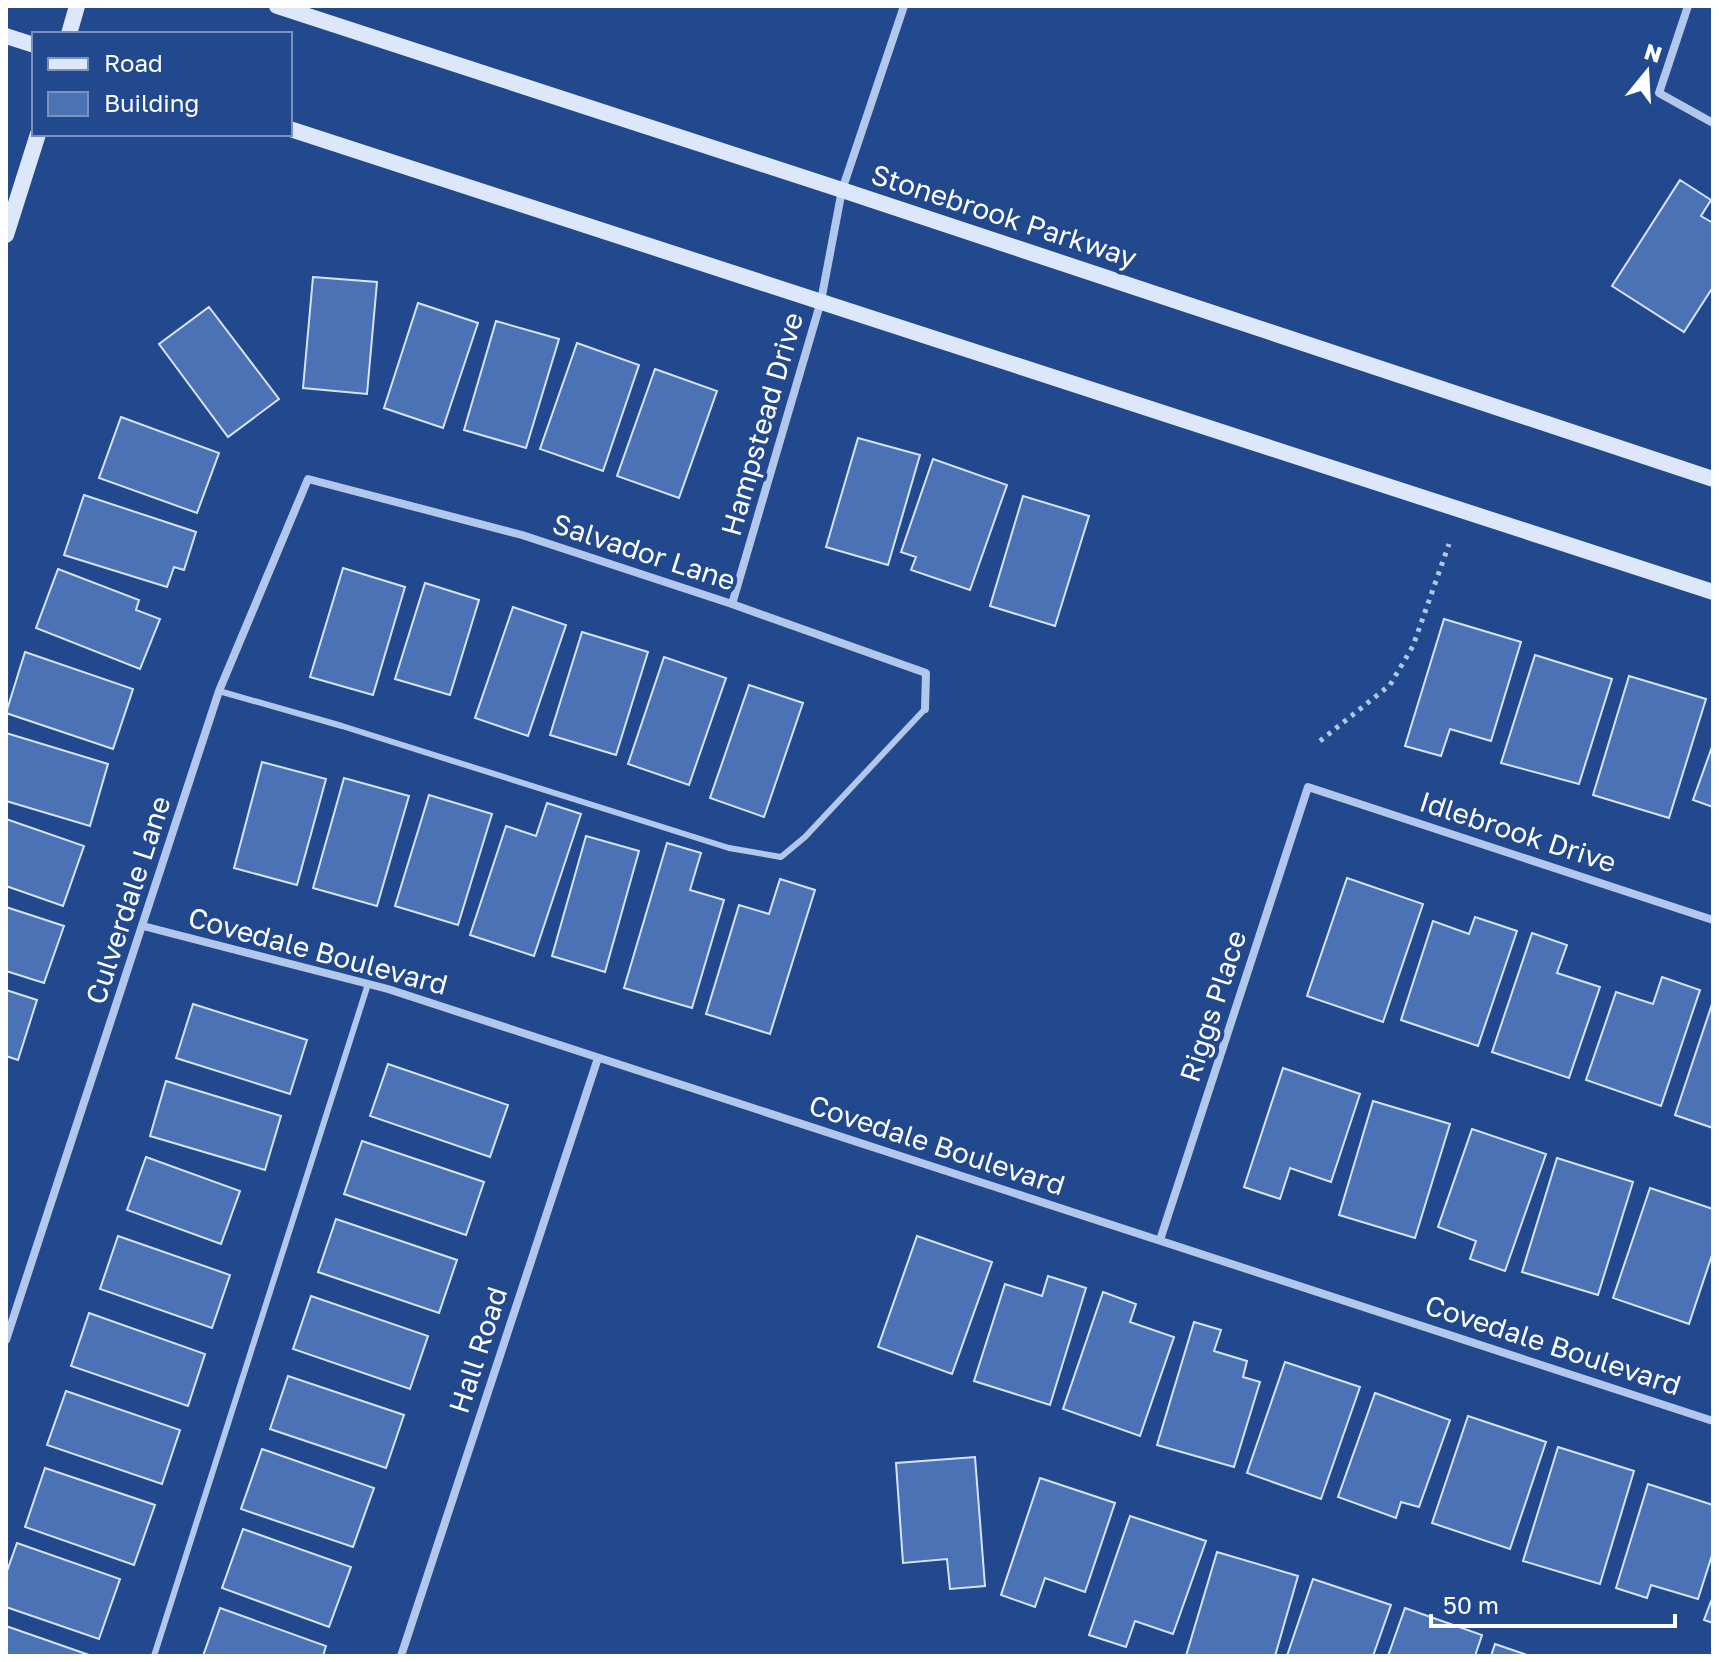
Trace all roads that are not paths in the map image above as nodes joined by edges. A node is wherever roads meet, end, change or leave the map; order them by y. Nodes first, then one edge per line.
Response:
1 (77, 6) edge
2 (277, 6) edge
3 (904, 6) edge
4 (1688, 6) edge
5 (70, 32) edge
6 (6, 36) edge
7 (32, 44) edge
8 (1713, 123) edge
9 (292, 130) edge
10 (37, 136) edge
11 (842, 190) junction
12 (6, 235) edge
13 (821, 301) junction
14 (308, 479) joint
15 (1713, 479) edge
16 (1713, 592) edge
17 (732, 604) junction
18 (219, 691) junction
19 (925, 709) joint
20 (1308, 787) joint
21 (1713, 920) edge
22 (143, 926) junction
23 (368, 984) junction
24 (598, 1058) junction
25 (1160, 1240) junction
26 (6, 1340) edge
27 (1713, 1421) edge
28 (154, 1656) edge
29 (401, 1656) edge

1 - 5 main road
2 - 11 main road, Stonebrook Parkway
3 - 11 street, Hampstead Drive
4 - 8 street
6 - 7 main road
9 - 13 main road
10 - 12 main road
11 - 13 street, Hampstead Drive
11 - 15 main road, Stonebrook Parkway
13 - 16 main road
13 - 17 street, Hampstead Drive
14 - 17 street, Salvador Lane
14 - 18 street, Culverdale Lane
17 - 19 street, Salvador Lane
18 - 19 lane
18 - 22 street, Culverdale Lane
20 - 21 street, Idlebrook Drive
20 - 25 street, Riggs Place
22 - 23 street, Covedale Boulevard
22 - 26 street, Culverdale Lane
23 - 24 street, Covedale Boulevard
23 - 28 lane
24 - 25 street, Covedale Boulevard
24 - 29 street, Hall Road
25 - 27 street, Covedale Boulevard

